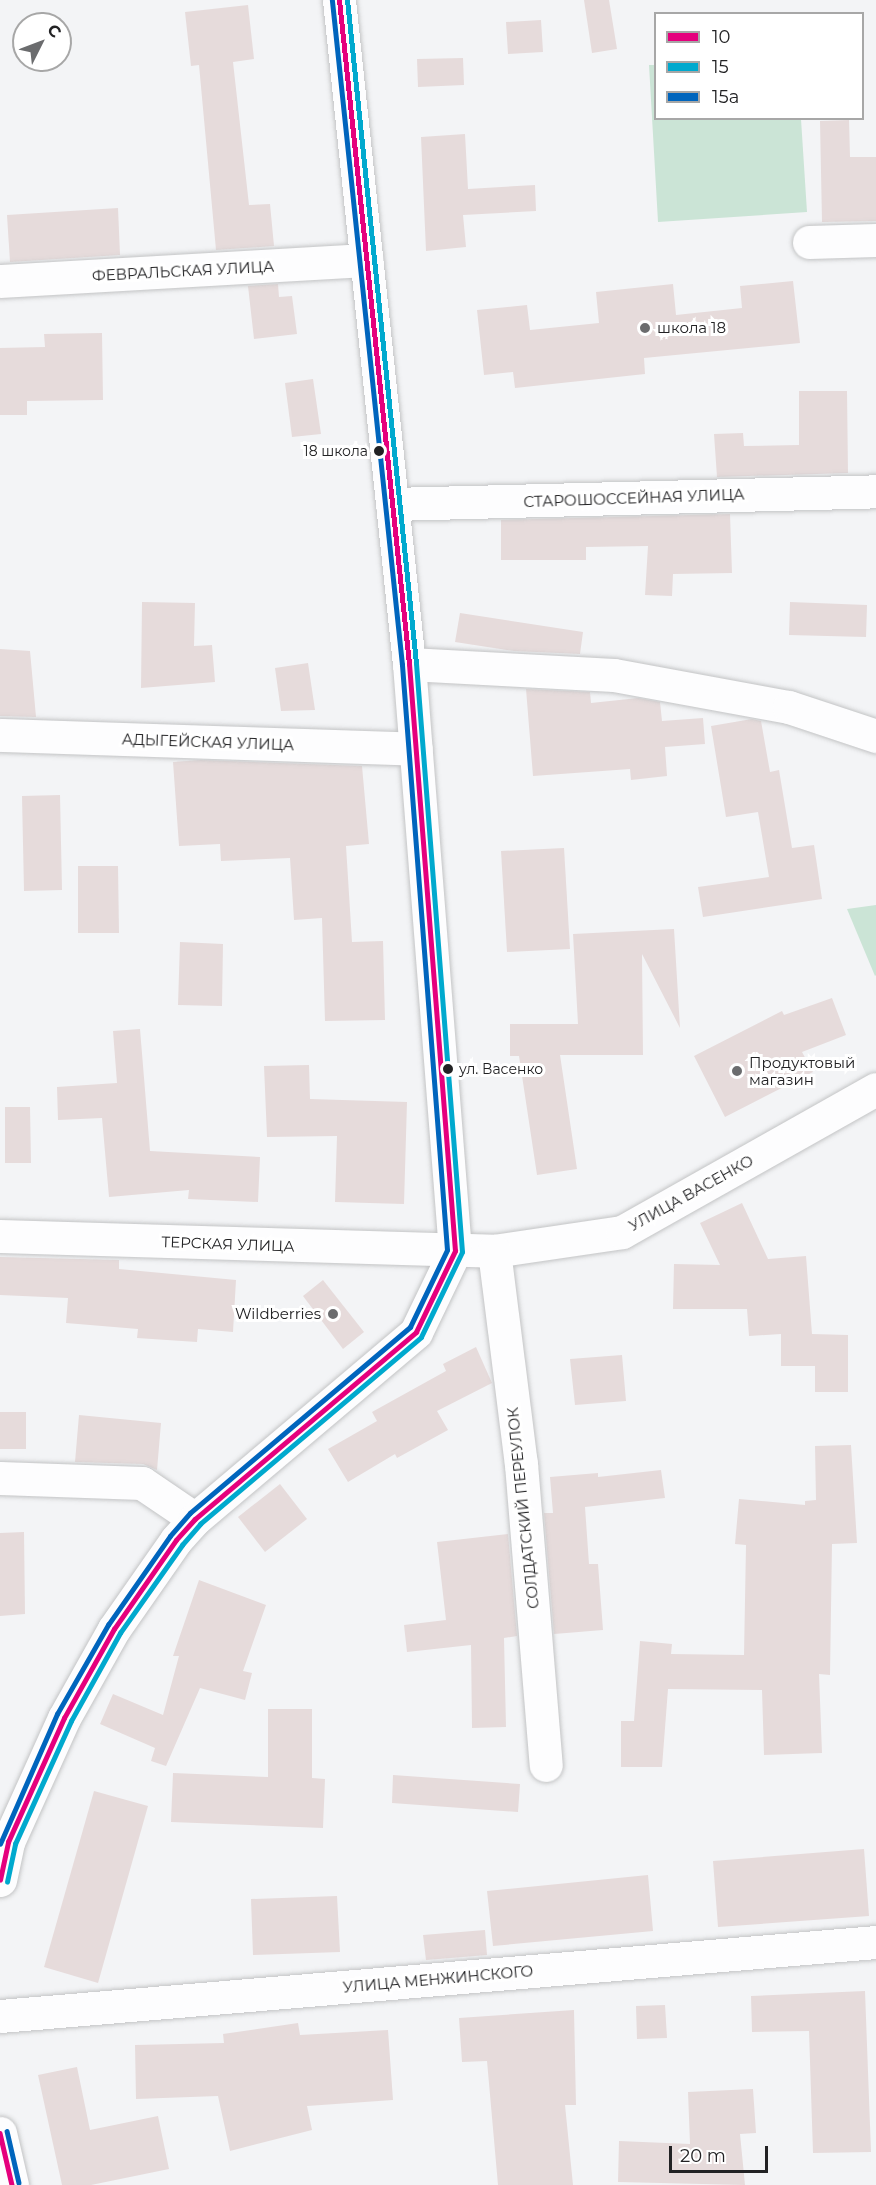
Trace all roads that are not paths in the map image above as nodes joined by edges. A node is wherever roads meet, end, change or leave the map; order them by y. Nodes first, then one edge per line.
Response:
1 (339, 0) edge
2 (876, 240) edge
3 (809, 242) dead end
4 (366, 260) junction
5 (0, 281) edge
6 (876, 491) edge
7 (392, 504) junction
8 (409, 664) junction
9 (0, 735) edge
10 (876, 736) edge
11 (416, 749) junction
12 (876, 1089) edge
13 (0, 1236) edge
14 (455, 1251) junction
15 (494, 1251) junction
16 (0, 1478) edge
17 (195, 1519) junction
18 (546, 1765) dead end
19 (0, 1880) edge
20 (876, 1942) edge
21 (0, 2016) edge
22 (0, 2133) edge
23 (12, 2185) edge

1 - 4 street
2 - 3 street
4 - 5 street, ФЕВРАЛЬСКАЯ УЛИЦА
4 - 7 street
6 - 7 street, СТАРОШОССЕЙНАЯ УЛИЦА
7 - 8 street
8 - 10 street
8 - 11 street
9 - 11 street, АДЫГЕЙСКАЯ УЛИЦА
11 - 14 street
12 - 15 street, УЛИЦА ВАСЕНКО
13 - 14 street, ТЕРСКАЯ УЛИЦА
14 - 15 street, УЛИЦА ВАСЕНКО
14 - 17 street
15 - 18 street, СОЛДАТСКИЙ ПЕРЕУЛОК
16 - 17 street
17 - 19 street
20 - 21 street, УЛИЦА МЕНЖИНСКОГО
22 - 23 street

